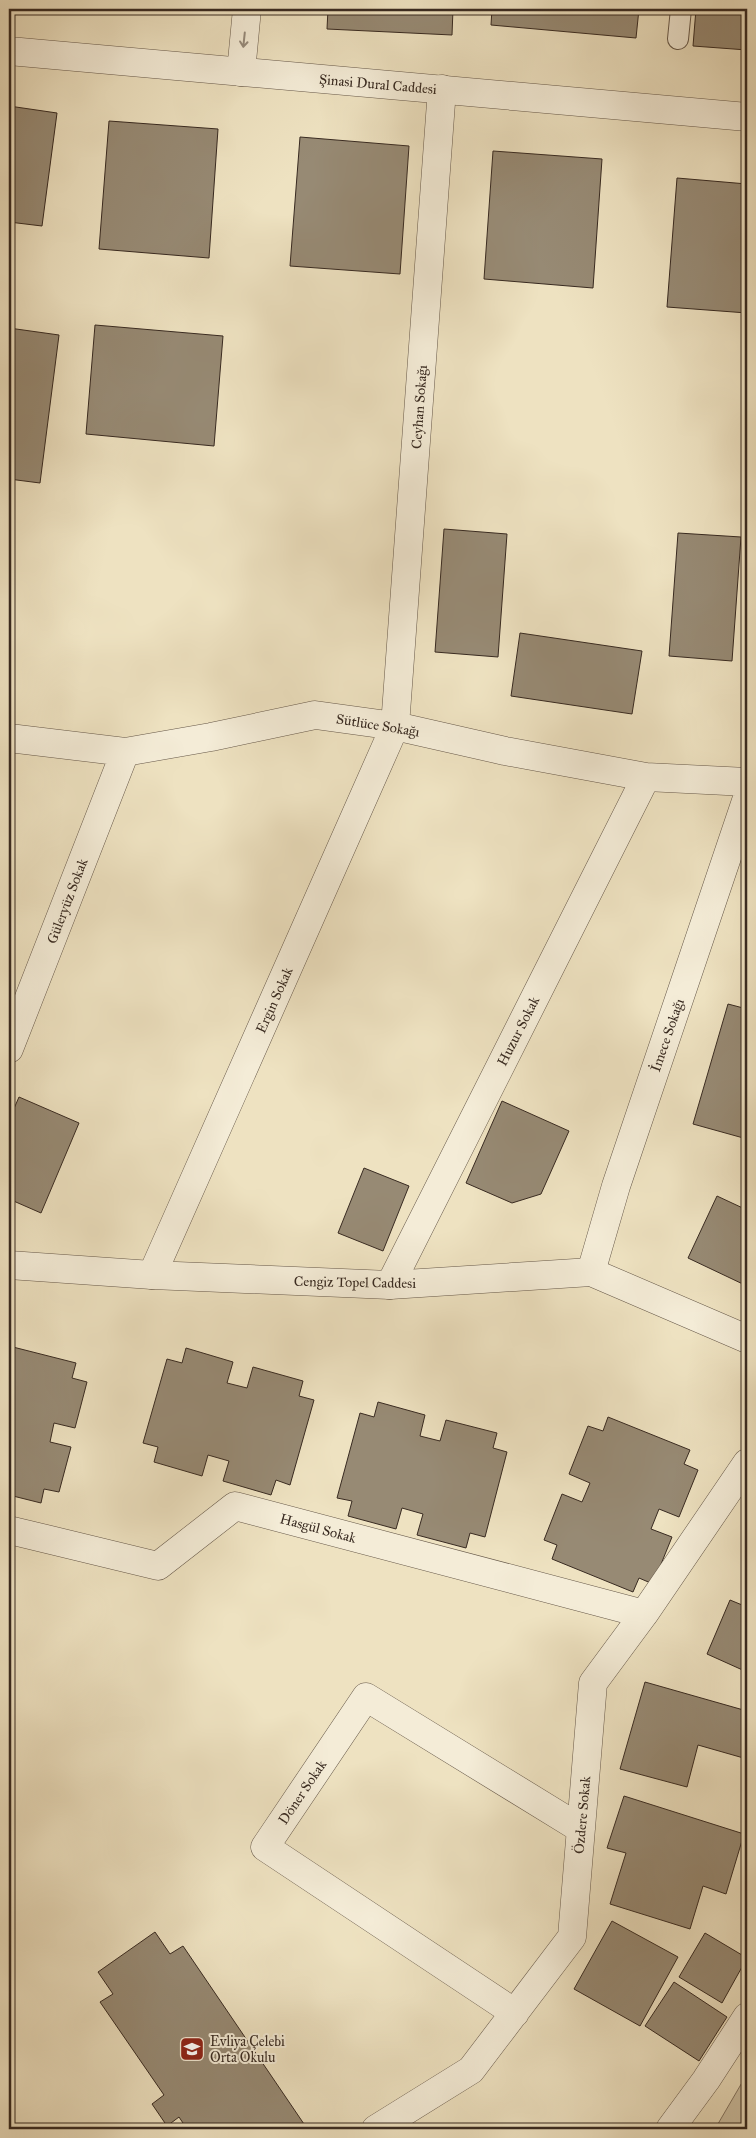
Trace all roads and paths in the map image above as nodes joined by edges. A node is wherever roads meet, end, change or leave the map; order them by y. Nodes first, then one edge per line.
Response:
1 (247, 9) edge
2 (681, 9) edge
3 (678, 39) dead end
4 (9, 52) edge
5 (240, 72) junction
6 (442, 89) junction
7 (747, 117) edge
8 (395, 726) junction
9 (9, 738) edge
10 (125, 752) junction
11 (646, 777) junction
12 (747, 782) edge
13 (747, 798) edge
14 (9, 1049) edge
15 (9, 1265) edge
16 (591, 1272) junction
17 (152, 1275) junction
18 (390, 1285) junction
19 (747, 1339) edge
20 (747, 1463) edge
21 (9, 1530) edge
22 (644, 1614) junction
23 (581, 1829) junction
24 (515, 2013) junction
25 (747, 2017) edge
26 (376, 2129) edge
27 (670, 2129) edge

1 -> 5 street
2 - 3 lane
4 - 5 street, Şinasi Dural Caddesi
5 - 6 street, Şinasi Dural Caddesi
6 - 7 street, Şinasi Dural Caddesi
6 - 8 street, Ceyhan Sokağı
8 - 10 street, Sütlüce Sokağı
8 - 11 street, Sütlüce Sokağı
8 - 17 street, Ergin Sokak
9 - 10 street, Sütlüce Sokağı
10 - 14 street, Güleryüz Sokak
11 - 12 street, Sütlüce Sokağı
11 - 18 street, Huzur Sokak
13 - 16 street, İmece Sokağı
15 - 17 street, Cengiz Topel Caddesi
16 - 18 street, Cengiz Topel Caddesi
16 - 19 street, Cengiz Topel Caddesi
17 - 18 street, Cengiz Topel Caddesi
20 - 22 street, Özdere Sokak
21 - 22 street, Hasgül Sokak
22 - 23 street, Özdere Sokak
23 - 24 street, Özdere Sokak
23 - 24 street, Döner Sokak
24 - 26 street, Özdere Sokak
25 - 27 street

